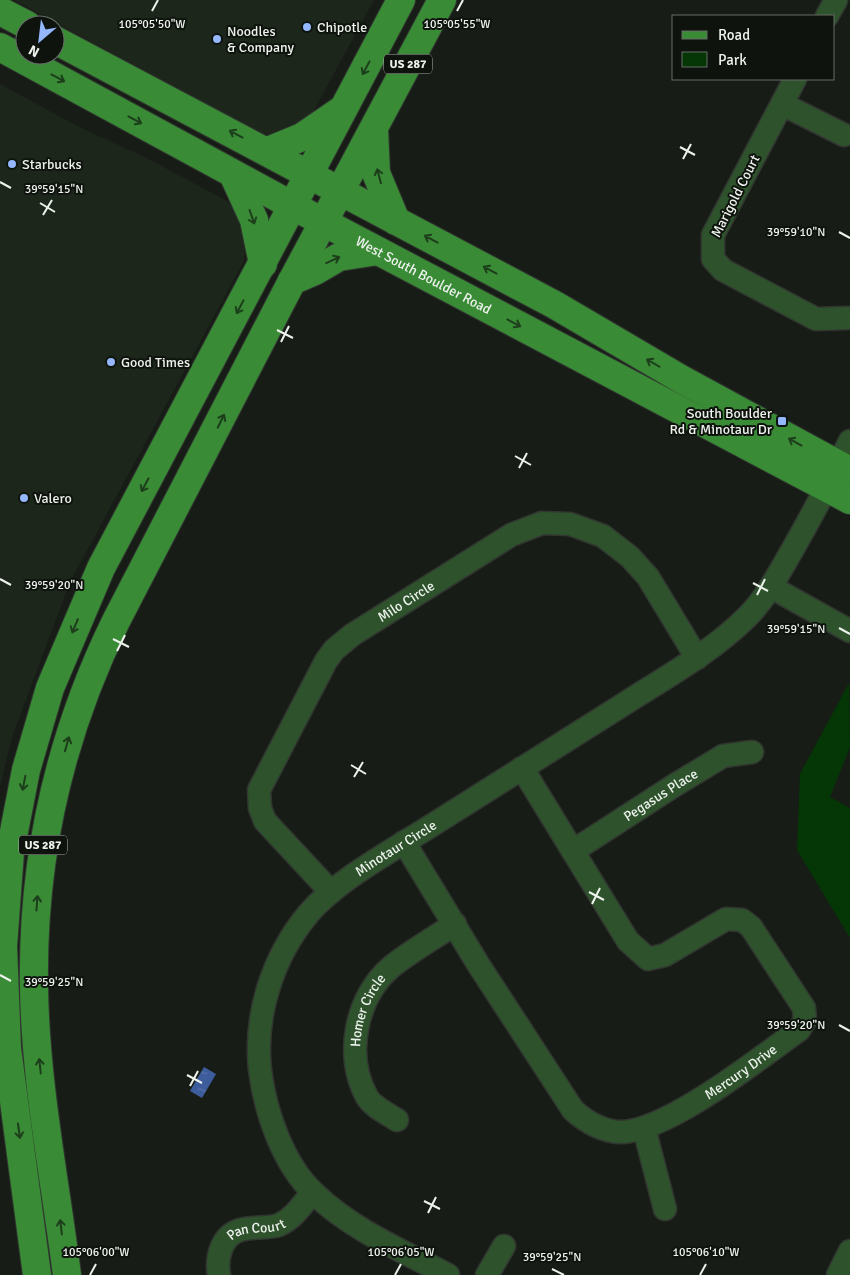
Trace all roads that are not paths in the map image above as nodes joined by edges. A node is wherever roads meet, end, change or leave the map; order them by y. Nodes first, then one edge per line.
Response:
1 (401, 0) edge
2 (442, 0) edge
3 (836, 0) edge
4 (0, 11) edge
5 (828, 15) edge
6 (15, 19) edge
7 (65, 45) edge
8 (0, 47) edge
9 (794, 80) edge
10 (782, 104) junction
11 (345, 107) junction
12 (374, 128) junction
13 (844, 135) dead end
14 (268, 151) junction
15 (233, 174) junction
16 (309, 174) junction
17 (341, 191) junction
18 (293, 206) junction
19 (396, 221) junction
20 (324, 222) junction
21 (378, 251) junction
22 (263, 264) junction
23 (292, 281) junction
24 (848, 318) dead end
25 (850, 441) edge
26 (841, 481) edge
27 (771, 587) junction
28 (850, 631) edge
29 (697, 658) junction
30 (752, 752) dead end
31 (522, 768) junction
32 (404, 842) junction
33 (573, 851) junction
34 (331, 892) junction
35 (454, 924) junction
36 (397, 1120) dead end
37 (644, 1128) junction
38 (312, 1193) junction
39 (665, 1209) dead end
40 (504, 1246) dead end
41 (850, 1251) edge
42 (37, 1275) edge
43 (67, 1275) edge
44 (218, 1275) edge
45 (448, 1275) edge
46 (487, 1275) edge
47 (838, 1275) edge

1 -> 11 main road, US 287
2 - 12 main road, US 287
3 - 5 street
4 - 6 main road
14 -> 7 main road
8 -> 15 main road, West South Boulder Road
9 - 10 street, Marigold Court
10 - 13 street
10 - 24 street, Marigold Court
11 - 14 main road
11 - 16 main road, US 287
12 - 17 main road, US 287
19 -> 12 main road
14 - 16 main road
15 - 18 main road, West South Boulder Road
15 -> 22 main road
16 - 17 main road
16 - 18 main road, US 287
17 - 19 main road
17 - 20 main road, US 287
18 - 20 main road, West South Boulder Road
18 - 22 main road, US 287
26 -> 19 main road
20 - 21 main road, West South Boulder Road
20 - 23 main road, US 287
23 -> 21 main road
21 -> 26 main road, West South Boulder Road
22 -> 42 main road, US 287
43 -> 23 main road, US 287
25 - 26 street, Minotaur Circle
26 - 27 street, Minotaur Circle
27 - 28 street
27 - 29 street, Minotaur Circle
29 - 31 street, Minotaur Circle
29 - 34 street, Milo Circle
30 - 33 street, Pegasus Place
31 - 32 street, Minotaur Circle
31 - 33 street, Mercury Drive
32 - 34 street, Minotaur Circle
32 - 35 street, Mercury Drive
33 - 37 street, Mercury Drive
34 - 38 street, Minotaur Circle
35 - 36 street, Homer Circle
35 - 37 street, Mercury Drive
37 - 39 street
38 - 44 street, Pan Court
38 - 45 street, Minotaur Circle
40 - 46 street
41 - 47 street

